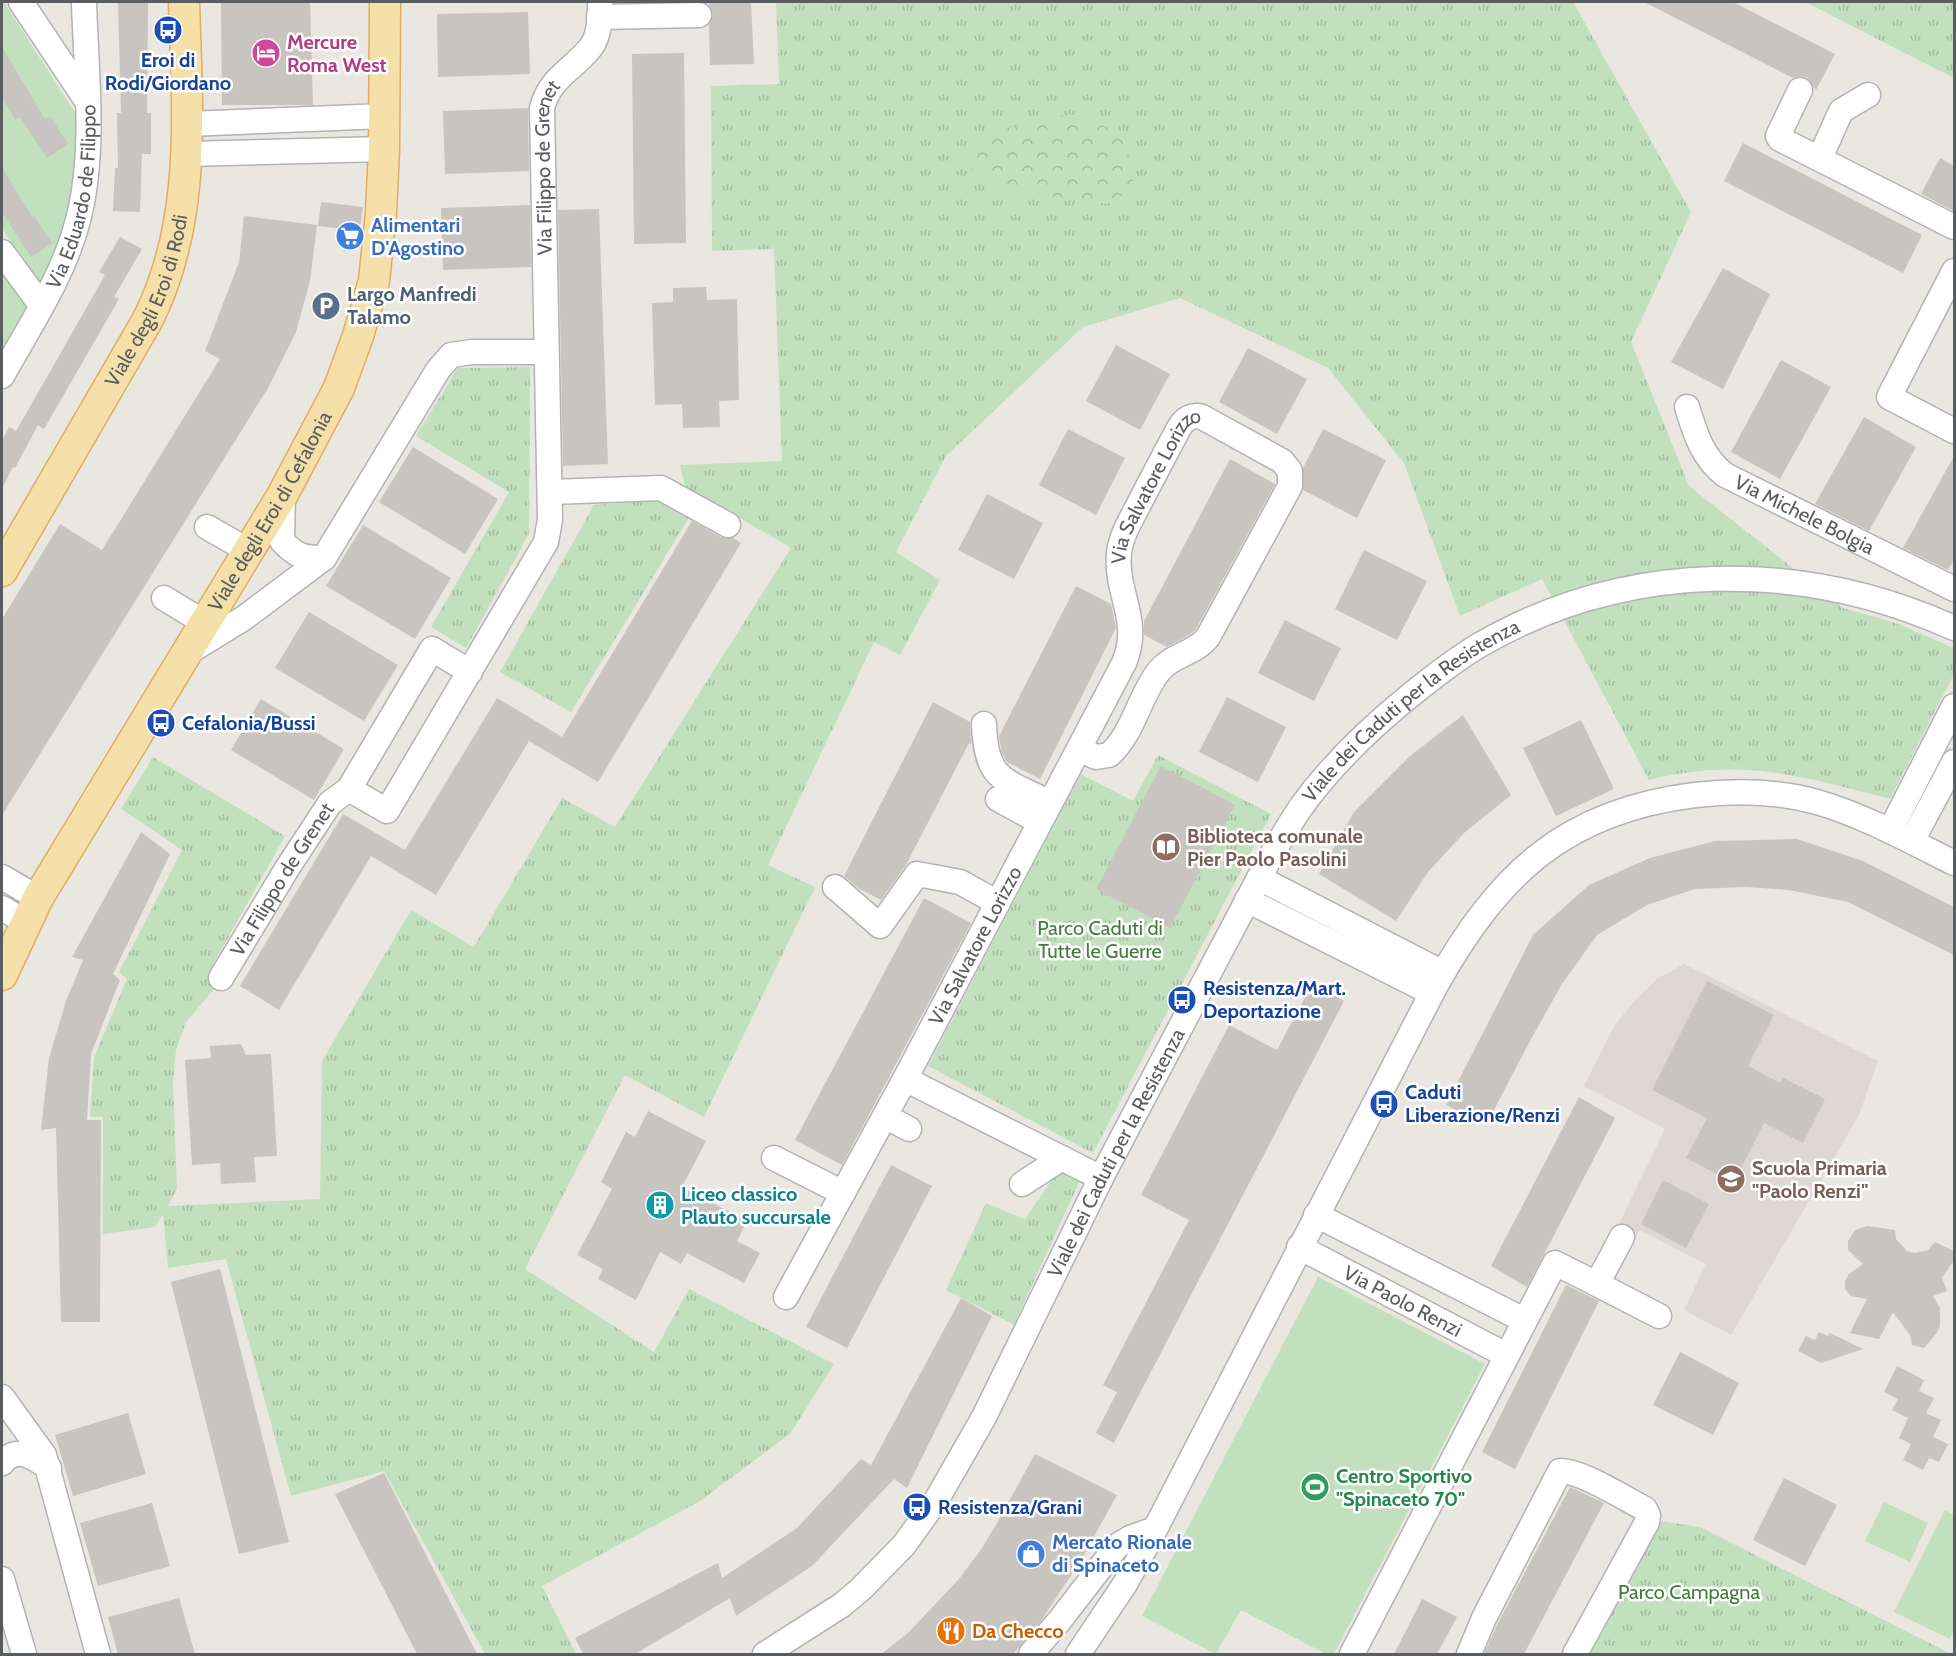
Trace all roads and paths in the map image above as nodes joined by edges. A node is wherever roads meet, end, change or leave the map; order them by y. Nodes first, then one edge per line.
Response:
1 (21, 2) edge
2 (84, 2) edge
3 (184, 2) edge
4 (385, 2) edge
5 (600, 9) edge
6 (699, 15) dead end
7 (1800, 90) dead end
8 (1868, 95) dead end
9 (87, 101) junction
10 (384, 116) junction
11 (188, 124) junction
12 (384, 149) junction
13 (187, 154) junction
14 (1820, 158) junction
15 (1954, 227) edge
16 (2, 252) edge
17 (1954, 272) edge
18 (41, 305) junction
19 (546, 352) junction
20 (2, 376) edge
21 (1687, 407) dead end
22 (1954, 430) edge
23 (550, 492) junction
24 (283, 494) junction
25 (728, 525) dead end
26 (207, 527) dead end
27 (249, 551) junction
28 (324, 558) junction
29 (2, 572) edge
30 (1954, 589) edge
31 (164, 598) dead end
32 (205, 623) junction
33 (1954, 628) edge
34 (187, 653) junction
35 (470, 672) junction
36 (1954, 706) edge
37 (984, 724) dead end
38 (1079, 749) junction
39 (1954, 762) edge
40 (349, 789) junction
41 (998, 799) dead end
42 (1045, 813) junction
43 (1890, 831) junction
44 (1912, 842) junction
45 (1954, 863) edge
46 (2, 877) edge
47 (1259, 878) junction
48 (835, 887) dead end
49 (1247, 900) junction
50 (998, 903) junction
51 (22, 909) edge
52 (2, 975) edge
53 (221, 978) dead end
54 (1437, 983) junction
55 (905, 1079) junction
56 (885, 1116) junction
57 (909, 1129) dead end
58 (774, 1158) dead end
59 (1062, 1158) junction
60 (1101, 1178) junction
61 (1022, 1184) dead end
62 (843, 1192) junction
63 (1316, 1215) junction
64 (1622, 1237) dead end
65 (1299, 1247) junction
66 (1597, 1284) junction
67 (786, 1297) dead end
68 (1659, 1316) dead end
69 (1524, 1320) junction
70 (1506, 1355) junction
71 (2, 1397) edge
72 (2, 1463) edge
73 (49, 1468) junction
74 (1155, 1529) junction
75 (2, 1579) edge
76 (24, 1654) edge
77 (98, 1654) edge
78 (765, 1654) edge
79 (1031, 1654) edge
80 (1078, 1654) edge
81 (1352, 1654) edge
82 (1469, 1654) edge
83 (1575, 1654) edge

1 - 9 street
2 - 9 street, Via Eduardo de Filippo
3 - 11 main road, Viale degli Eroi di Rodi
4 - 10 main road, Viale degli Eroi di Cefalonia
5 - 6 street
5 - 19 street, Via Filippo de Grenet
7 - 14 street
8 - 14 street
9 - 18 street, Via Eduardo de Filippo
10 - 11 street
10 - 12 main road, Viale degli Eroi di Cefalonia
11 - 13 main road, Viale degli Eroi di Rodi
12 - 13 street
12 - 24 main road, Viale degli Eroi di Cefalonia
13 - 29 main road, Viale degli Eroi di Rodi
14 - 15 street
16 - 18 street
17 - 22 street
18 - 20 street, Via Eduardo de Filippo
19 - 23 street, Via Filippo de Grenet
19 - 28 street
21 - 30 street, Via Michele Bolgia
23 - 25 street
23 - 35 street, Via Filippo de Grenet
24 - 27 main road, Viale degli Eroi di Cefalonia
24 - 28 street
26 - 27 street
27 - 32 main road, Viale degli Eroi di Cefalonia
28 - 34 street
31 - 32 street
32 - 34 main road, Viale degli Eroi di Cefalonia
33 - 47 street, Viale dei Caduti per la Resistenza
34 - 51 main road, Viale degli Eroi di Cefalonia
35 - 40 street, Via Filippo de Grenet
35 - 40 street, Via Filippo de Grenet
36 - 43 street
37 - 42 street
38 - 38 street, Via Salvatore Lorizzo
38 - 42 street, Via Salvatore Lorizzo
39 - 44 street
40 - 53 street, Via Filippo de Grenet
41 - 42 street
42 - 50 street, Via Salvatore Lorizzo
43 - 44 street
43 - 54 street
44 - 45 street
46 - 51 street
47 - 49 street, Viale dei Caduti per la Resistenza
47 - 54 street
48 - 50 street
49 - 54 street
49 - 60 street, Viale dei Caduti per la Resistenza
50 - 55 street, Via Salvatore Lorizzo
51 - 52 main road, Viale degli Eroi di Cefalonia
54 - 63 street
55 - 56 street, Via Salvatore Lorizzo
55 - 59 street
56 - 57 street
56 - 62 street, Via Salvatore Lorizzo
58 - 62 street
59 - 60 street
59 - 61 street
60 - 78 street, Viale dei Caduti per la Resistenza
62 - 67 street, Via Salvatore Lorizzo
63 - 65 street
63 - 69 street, Via Paolo Renzi
64 - 66 street
65 - 70 street, Via Paolo Renzi
65 - 74 street
66 - 68 street
66 - 69 street
69 - 70 street
70 - 81 street
71 - 73 street
72 - 73 street
73 - 77 street
74 - 79 street
74 - 80 street
75 - 76 street
82 - 83 street

